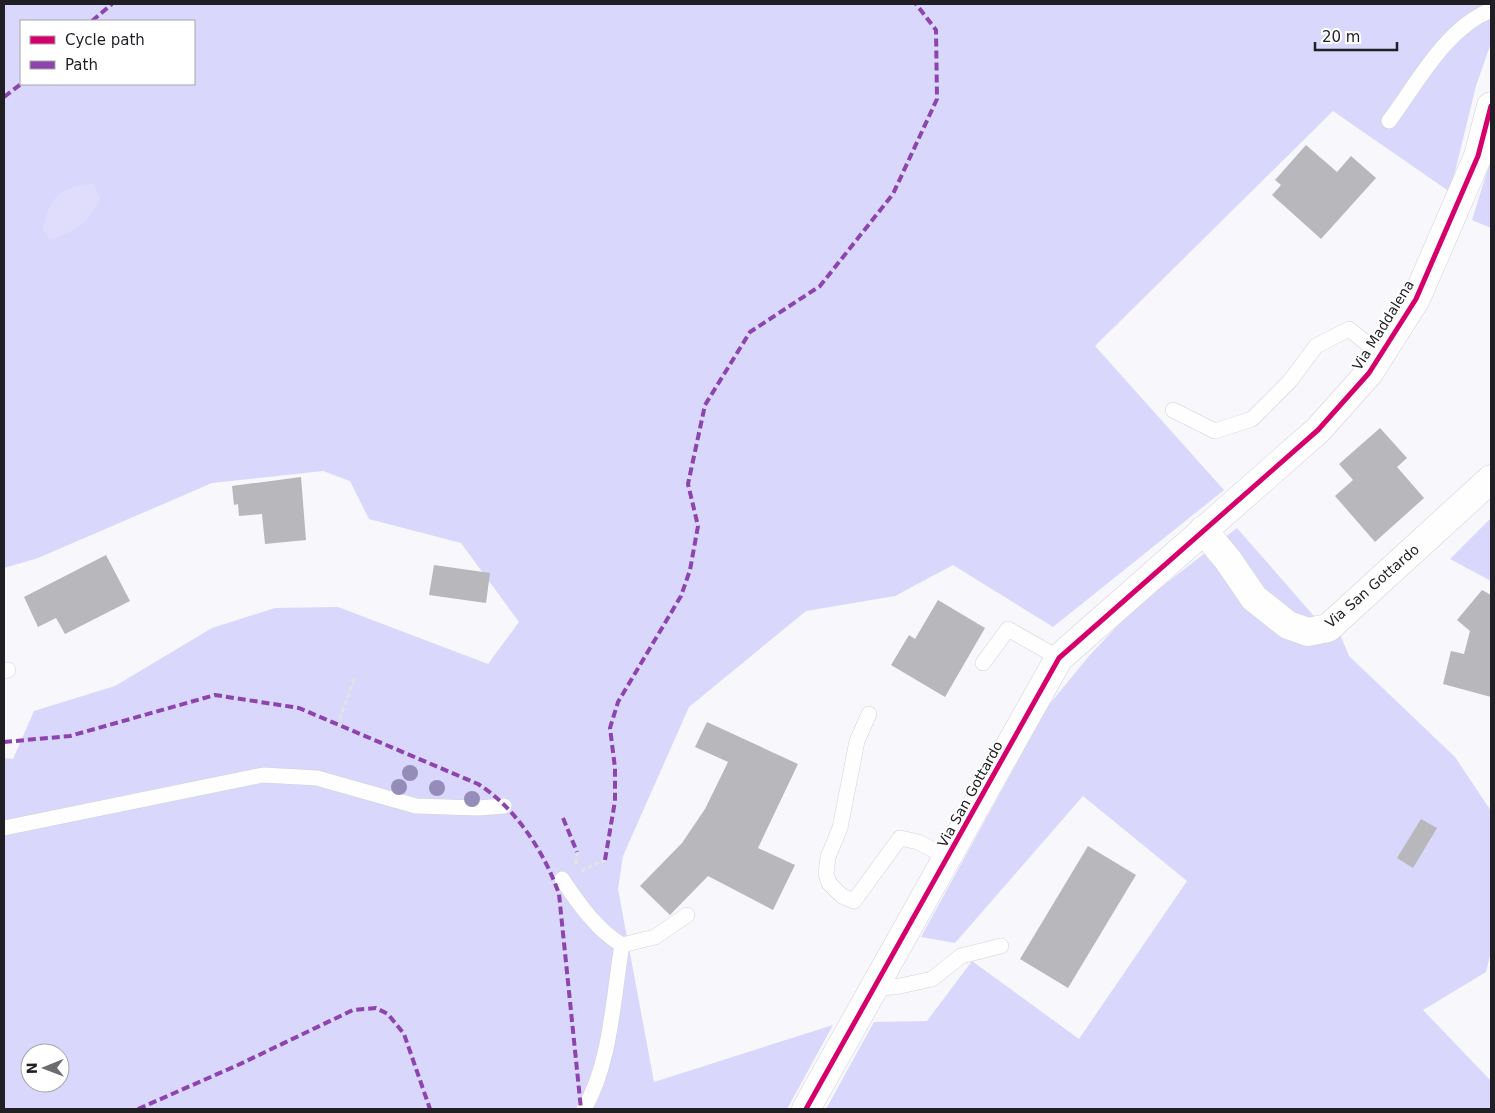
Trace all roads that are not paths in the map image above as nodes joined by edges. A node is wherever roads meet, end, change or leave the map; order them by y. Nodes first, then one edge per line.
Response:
1 (1491, 10) edge
2 (1491, 106) edge
3 (1389, 121) dead end
4 (1380, 355) junction
5 (1173, 410) dead end
6 (1491, 479) edge
7 (1203, 530) junction
8 (1059, 658) junction
9 (983, 663) dead end
10 (868, 714) dead end
11 (504, 806) dead end
12 (4, 828) edge
13 (947, 857) junction
14 (562, 879) dead end
15 (687, 915) dead end
16 (622, 945) junction
17 (1002, 946) dead end
18 (874, 989) junction
19 (584, 1109) edge
20 (806, 1109) edge

1 - 3 lane
2 - 4 street, Via Maddalena
4 - 5 lane
4 - 7 street, Via Maddalena
6 - 7 street, Via San Gottardo
7 - 8 street, Via San Gottardo
8 - 9 lane
8 - 13 street, Via San Gottardo
10 - 13 lane
11 - 12 lane
13 - 18 street, Via San Gottardo
14 - 16 lane
15 - 16 lane
16 - 19 lane
17 - 18 lane
18 - 20 street, Via San Gottardo

